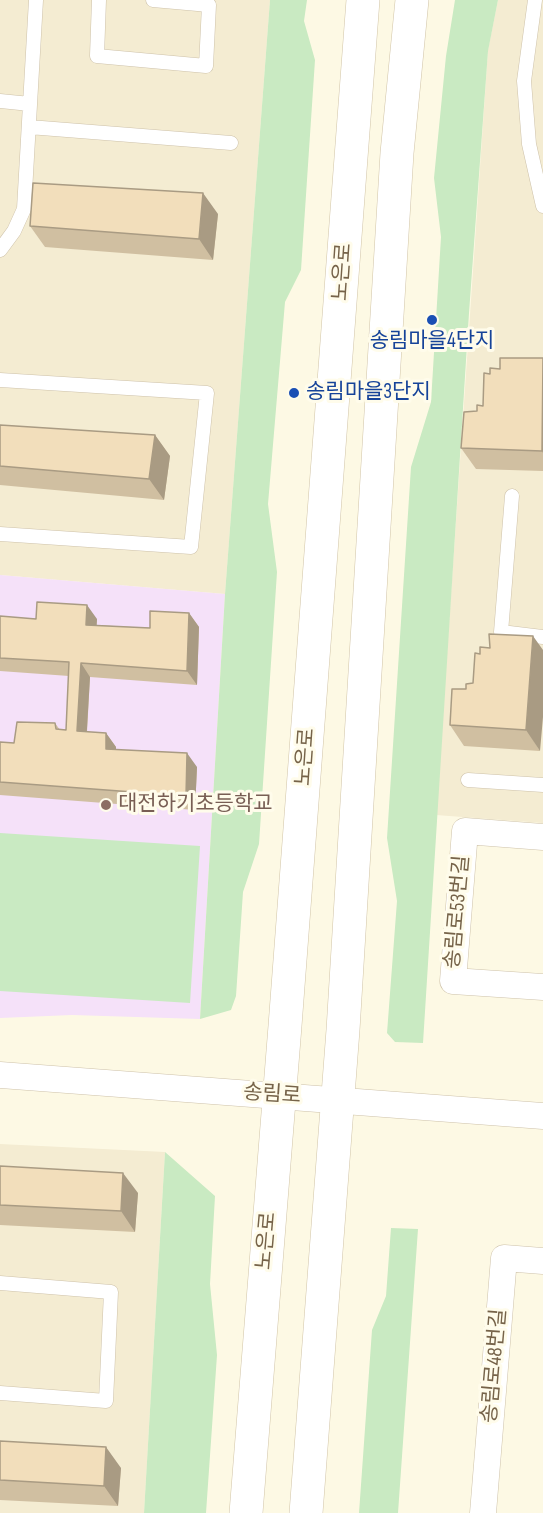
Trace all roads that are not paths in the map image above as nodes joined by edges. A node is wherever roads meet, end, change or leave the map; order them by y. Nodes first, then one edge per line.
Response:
1 (36, 0) edge
2 (99, 0) edge
3 (153, 0) edge
4 (363, 0) edge
5 (412, 0) edge
6 (535, 0) edge
7 (0, 101) edge
8 (30, 104) junction
9 (29, 127) junction
10 (231, 143) dead end
11 (541, 186) edge
12 (543, 206) edge
13 (0, 250) edge
14 (0, 380) edge
15 (512, 496) dead end
16 (0, 534) edge
17 (543, 637) edge
18 (468, 780) dead end
19 (543, 785) edge
20 (543, 837) edge
21 (543, 987) edge
22 (0, 1075) edge
23 (280, 1095) junction
24 (338, 1100) junction
25 (543, 1116) edge
26 (543, 1261) edge
27 (0, 1283) edge
28 (0, 1393) edge
29 (246, 1513) edge
30 (306, 1513) edge
31 (483, 1513) edge

1 - 8 lane
2 - 3 lane
4 - 23 street, 노은로
5 - 24 street
6 - 11 lane
7 - 8 lane
8 - 9 lane
9 - 10 lane
9 - 13 lane
11 - 12 lane
14 - 16 lane
15 - 17 lane
18 - 19 lane
20 - 21 street, 송림로53번길
22 - 23 street, 송림로
23 - 24 street, 송림로
23 - 29 street, 노은로
24 - 25 street, 송림로
24 - 30 street
26 - 31 street, 송림로48번길
27 - 28 lane

